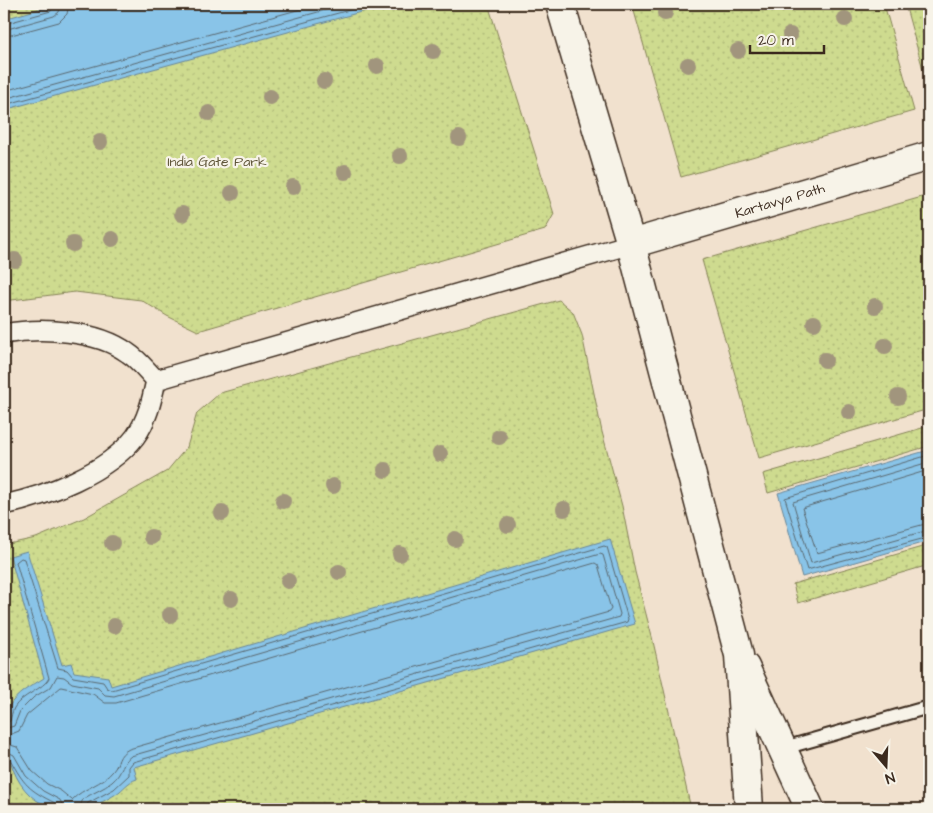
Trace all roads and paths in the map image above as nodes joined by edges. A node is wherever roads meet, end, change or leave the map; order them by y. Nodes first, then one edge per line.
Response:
1 (560, 4) edge
2 (929, 156) edge
3 (631, 244) junction
4 (4, 334) edge
5 (156, 380) junction
6 (4, 505) edge
7 (739, 655) junction
8 (929, 707) edge
9 (784, 748) junction
10 (749, 809) edge
11 (810, 809) edge

1 - 3 main road
2 - 3 main road, Kartavya Path
3 - 5 street
3 - 7 main road
4 - 5 street
5 - 6 street
7 - 9 main road
7 - 10 main road
8 - 9 lane
9 - 11 main road

